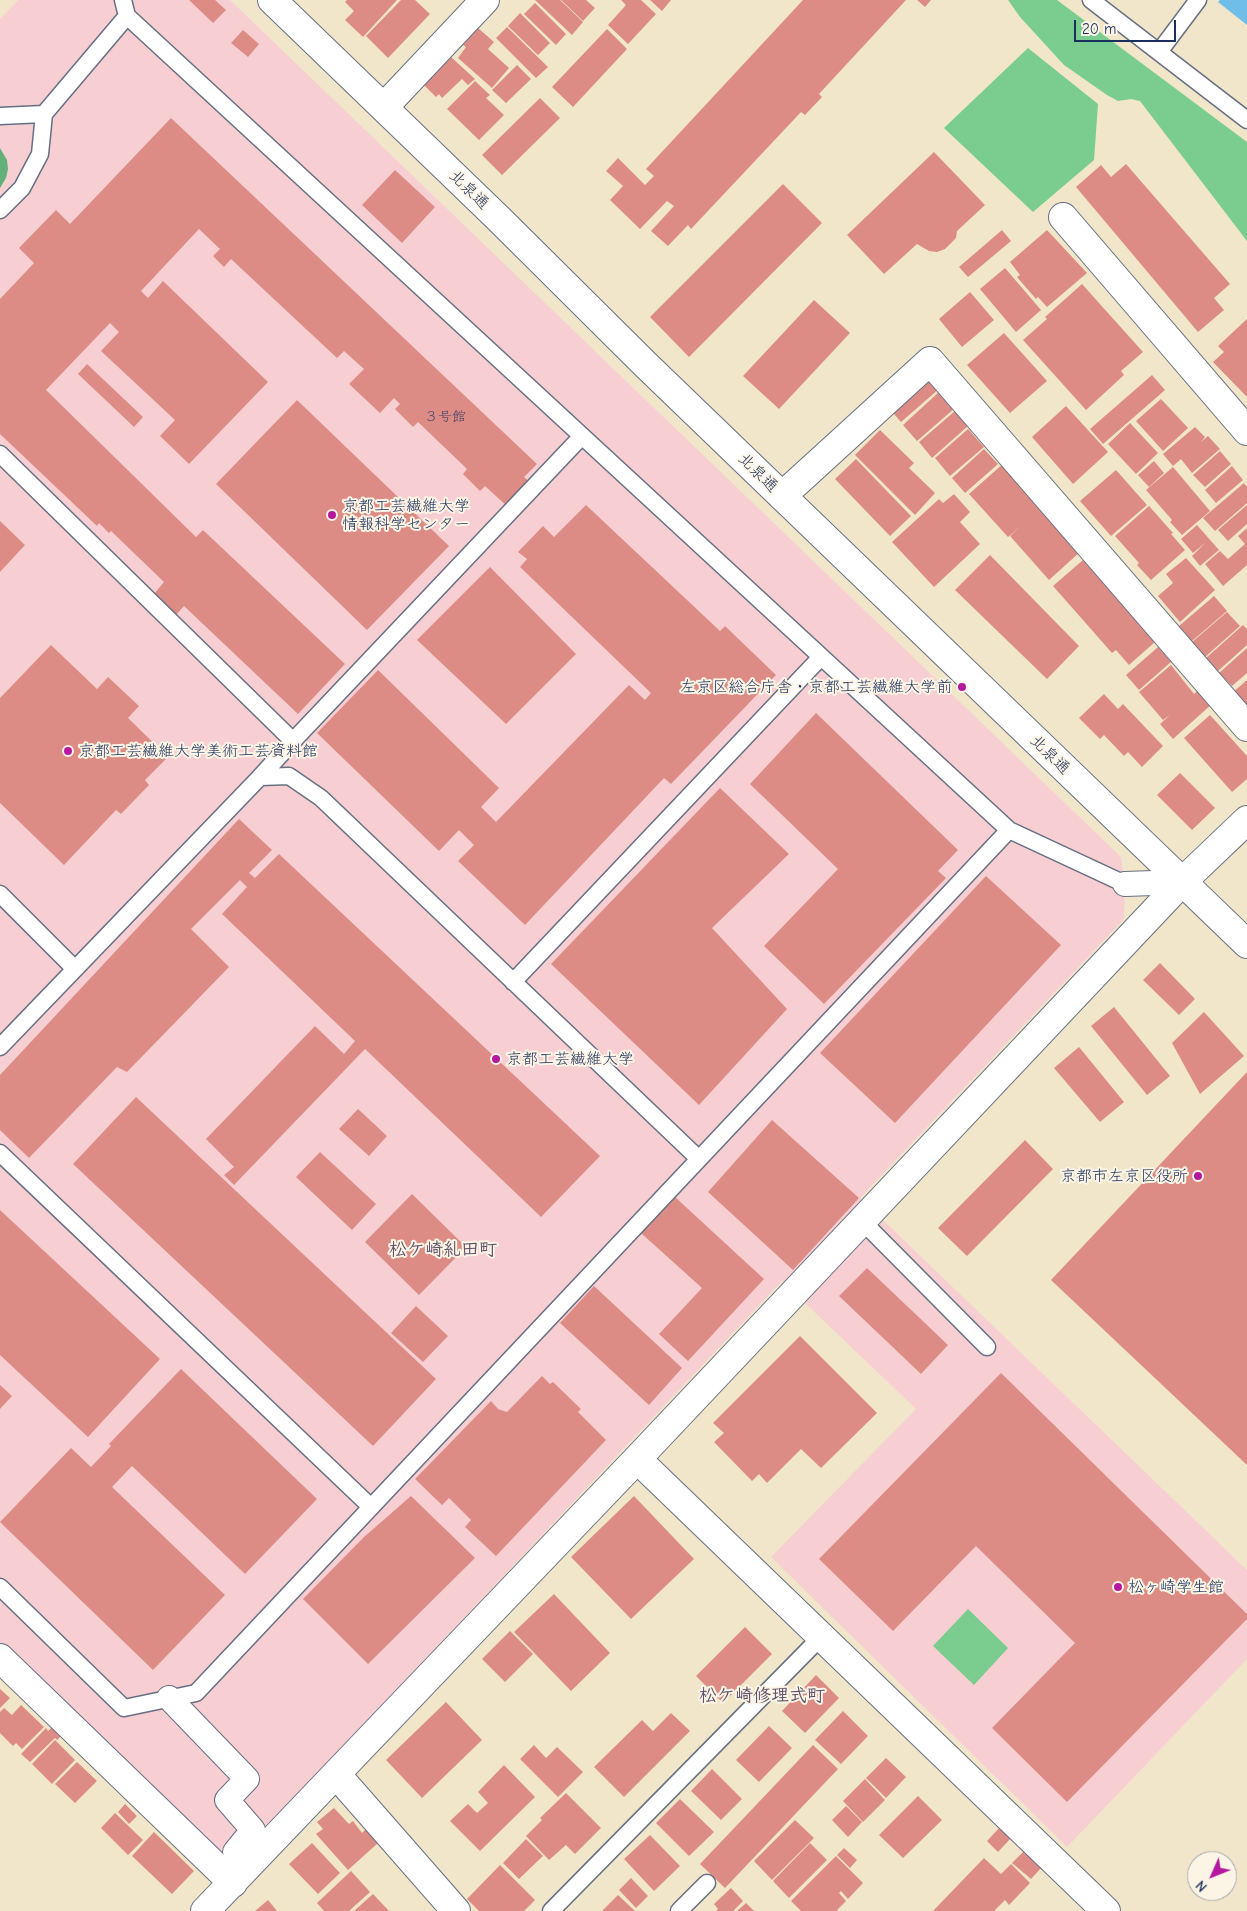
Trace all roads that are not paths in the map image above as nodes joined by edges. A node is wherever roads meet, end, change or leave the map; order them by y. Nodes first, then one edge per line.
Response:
1 (123, 0) edge
2 (272, 0) edge
3 (485, 0) edge
4 (1091, 0) edge
5 (1198, 0) edge
6 (127, 16) junction
7 (1159, 52) junction
8 (384, 107) junction
9 (44, 114) junction
10 (0, 116) edge
11 (1247, 120) edge
12 (0, 210) edge
13 (1063, 217) dead end
14 (1247, 432) edge
15 (582, 436) junction
16 (0, 454) edge
17 (782, 496) junction
18 (821, 657) junction
19 (1247, 728) edge
20 (292, 742) junction
21 (260, 777) junction
22 (1247, 820) edge
23 (1009, 830) junction
24 (1182, 882) junction
25 (1125, 884) joint
26 (0, 894) edge
27 (1247, 944) edge
28 (75, 969) junction
29 (513, 982) junction
30 (0, 1047) edge
31 (0, 1153) edge
32 (699, 1159) junction
33 (862, 1220) junction
34 (987, 1347) dead end
35 (637, 1459) junction
36 (371, 1506) junction
37 (0, 1587) edge
38 (821, 1637) junction
39 (0, 1658) edge
40 (169, 1698) junction
41 (336, 1774) junction
42 (240, 1875) junction
43 (707, 1883) dead end
44 (205, 1911) edge
45 (456, 1911) edge
46 (551, 1911) edge
47 (679, 1911) edge
48 (1106, 1911) edge

1 - 6 lane
2 - 8 street, 北泉通
3 - 8 street
4 - 7 lane
5 - 7 lane
6 - 9 lane
6 - 15 lane
7 - 11 lane
8 - 17 street, 北泉通
9 - 10 lane
9 - 12 lane
13 - 14 street
15 - 18 lane
15 - 20 lane
16 - 20 lane
17 - 19 street
17 - 24 street, 北泉通
18 - 23 lane
18 - 29 lane
20 - 21 lane
21 - 28 lane
21 - 29 lane
22 - 24 street
23 - 25 lane
23 - 32 lane
24 - 25 street
24 - 27 street, 北泉通
24 - 33 street
26 - 28 lane
28 - 30 lane
29 - 32 lane
31 - 36 lane
32 - 36 lane
33 - 34 lane
33 - 35 street
35 - 38 street
35 - 41 street
36 - 40 lane
37 - 40 lane
38 - 46 lane
38 - 48 street
39 - 42 street
40 - 42 street
41 - 42 street
41 - 45 street
42 - 44 street
43 - 47 lane

